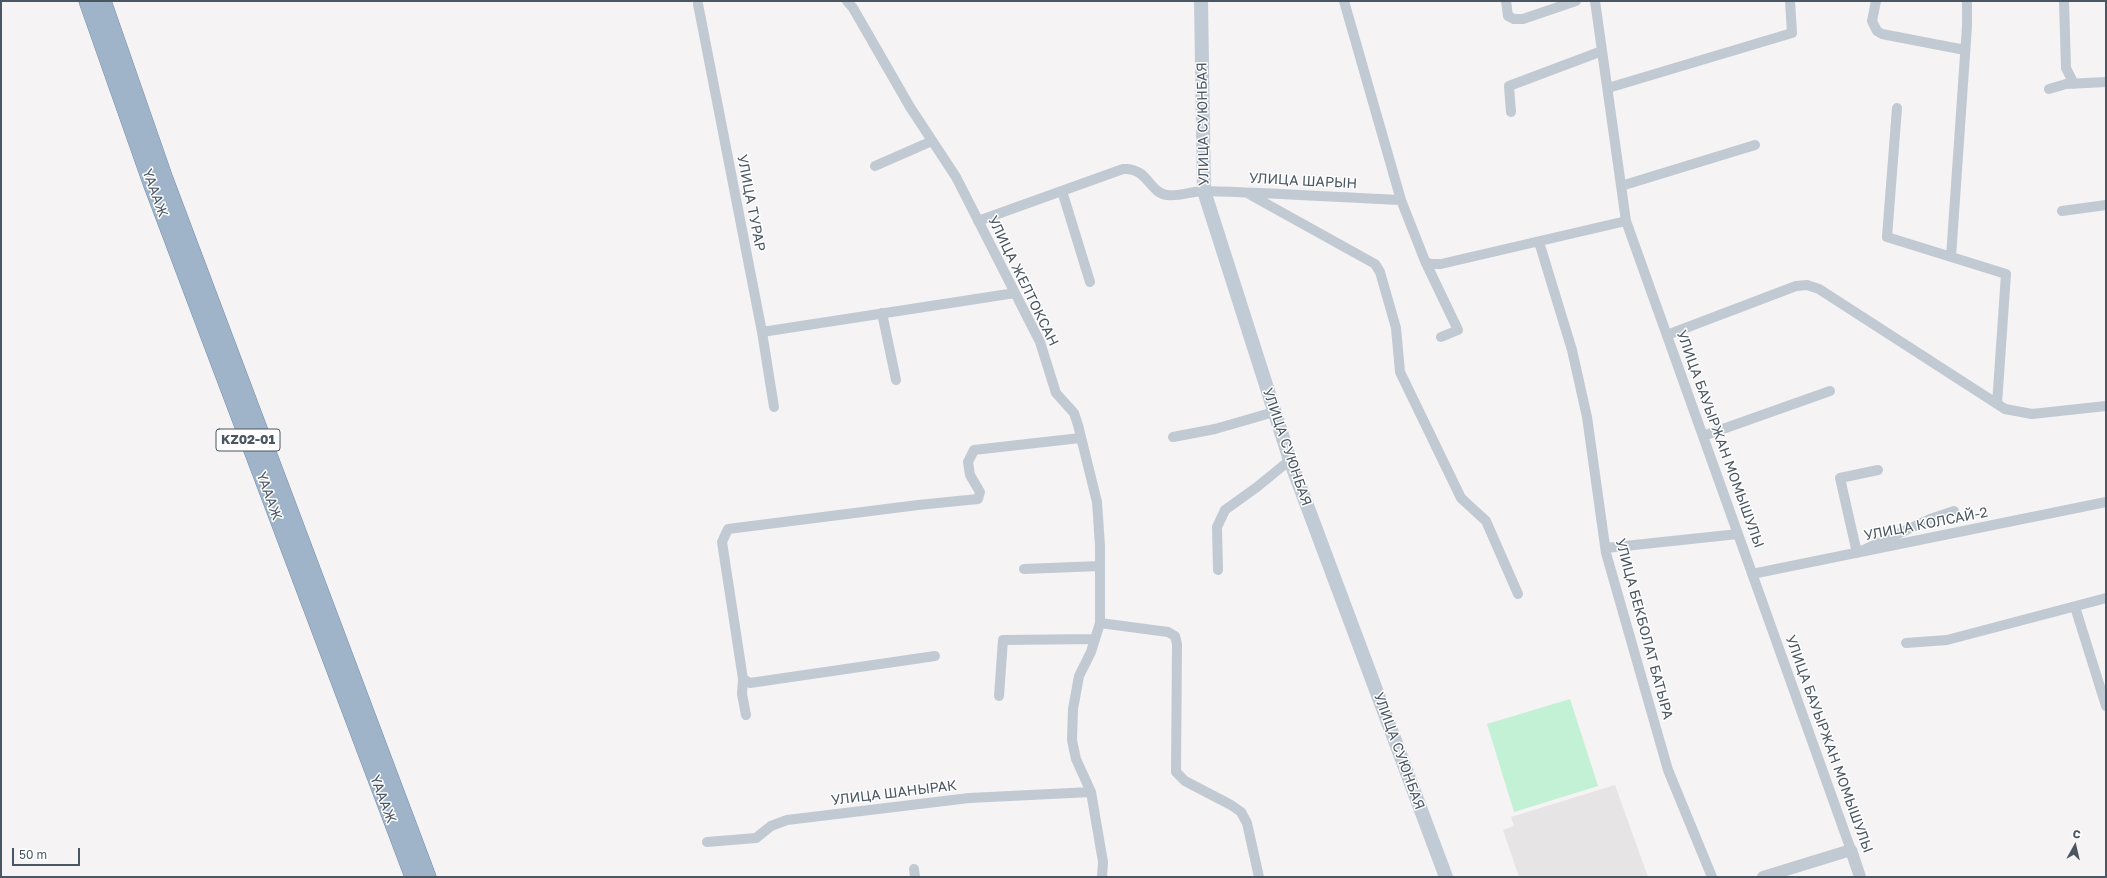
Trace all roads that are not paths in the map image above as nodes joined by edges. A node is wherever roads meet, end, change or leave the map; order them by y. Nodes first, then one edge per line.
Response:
1 (87, 1) edge
2 (103, 1) edge
3 (847, 1) edge
4 (1201, 1) edge
5 (1344, 1) edge
6 (1506, 1) edge
7 (1576, 1) edge
8 (1595, 1) edge
9 (1790, 1) edge
10 (1876, 1) edge
11 (1967, 1) edge
12 (2064, 1) edge
13 (698, 4) dead end
14 (1965, 50) junction
15 (1602, 51) junction
16 (2106, 82) edge
17 (2074, 84) junction
18 (1608, 88) junction
19 (2049, 89) dead end
20 (1897, 108) dead end
21 (1511, 112) dead end
22 (932, 141) junction
23 (1755, 145) dead end
24 (875, 166) dead end
25 (1621, 186) junction
26 (1204, 190) junction
27 (1062, 191) junction
28 (1247, 193) junction
29 (1401, 200) junction
30 (2106, 204) edge
31 (2062, 211) dead end
32 (1626, 220) junction
33 (978, 221) junction
34 (1539, 242) junction
35 (1951, 257) junction
36 (1425, 261) junction
37 (1090, 282) dead end
38 (1015, 293) junction
39 (882, 313) junction
40 (762, 332) junction
41 (1666, 335) junction
42 (1442, 337) dead end
43 (896, 380) dead end
44 (1830, 391) dead end
45 (1997, 404) junction
46 (2106, 406) edge
47 (774, 407) dead end
48 (1274, 412) junction
49 (1703, 436) junction
50 (1173, 437) dead end
51 (1080, 438) junction
52 (1290, 460) junction
53 (1878, 470) dead end
54 (2106, 502) edge
55 (1954, 511) dead end
56 (1738, 534) junction
57 (1606, 548) junction
58 (1857, 553) junction
59 (1100, 566) junction
60 (1024, 569) dead end
61 (1218, 570) dead end
62 (1752, 574) junction
63 (1518, 594) dead end
64 (2106, 598) edge
65 (2075, 607) junction
66 (1100, 623) junction
67 (1095, 639) junction
68 (1906, 643) dead end
69 (935, 656) dead end
70 (743, 679) junction
71 (999, 696) dead end
72 (2106, 706) edge
73 (746, 715) dead end
74 (1091, 792) junction
75 (707, 842) dead end
76 (1851, 850) junction
77 (413, 877) edge
78 (428, 877) edge
79 (1102, 877) edge
80 (1259, 877) edge
81 (1446, 877) edge
82 (1712, 877) edge
83 (1763, 877) edge
84 (1860, 877) edge

1 - 77 highway, ҮАААЖ / KZ02-01
2 - 78 highway, ҮАААЖ / KZ02-01
3 - 22 street, УЛИЦА ЖЕЛТОКСАН
4 - 26 main road, УЛИЦА СУЮНБАЯ
5 - 29 street
6 - 7 street
8 - 15 street, УЛИЦА БАУЫРЖАН МОМЫШУЛЫ
9 - 18 street
10 - 14 street
11 - 14 street
12 - 17 street
13 - 40 street, УЛИЦА ТУРАР
14 - 35 street
15 - 18 street, УЛИЦА БАУЫРЖАН МОМЫШУЛЫ
15 - 21 street
16 - 17 street
17 - 19 street
18 - 25 street, УЛИЦА БАУЫРЖАН МОМЫШУЛЫ
20 - 35 street
22 - 24 street
22 - 33 street, УЛИЦА ЖЕЛТОКСАН
23 - 25 street
25 - 32 street, УЛИЦА БАУЫРЖАН МОМЫШУЛЫ
26 - 27 street, УЛИЦА ШАРЫН
26 - 28 street, УЛИЦА ШАРЫН
26 - 48 main road, УЛИЦА СУЮНБАЯ
27 - 33 street
27 - 37 street
28 - 29 street, УЛИЦА ШАРЫН
28 - 63 street
29 - 36 street
30 - 31 street
32 - 34 street
32 - 41 street, УЛИЦА БАУЫРЖАН МОМЫШУЛЫ
33 - 38 street, УЛИЦА ЖЕЛТОКСАН
34 - 36 street
34 - 57 street, УЛИЦА БЕКБОЛАТ БАТЫРА
35 - 45 street
36 - 42 street
38 - 39 street
38 - 51 street, УЛИЦА ЖЕЛТОКСАН
39 - 40 street
39 - 43 street
40 - 47 street, УЛИЦА ТУРАР
41 - 45 street
41 - 49 street, УЛИЦА БАУЫРЖАН МОМЫШУЛЫ
44 - 49 street
45 - 46 street
48 - 50 street
48 - 52 main road, УЛИЦА СУЮНБАЯ
49 - 56 street, УЛИЦА БАУЫРЖАН МОМЫШУЛЫ
51 - 59 street, УЛИЦА ЖЕЛТОКСАН
51 - 70 street
52 - 61 street
52 - 81 main road, УЛИЦА СУЮНБАЯ
53 - 58 street
54 - 58 street, УЛИЦА КОЛСАЙ-2
55 - 58 street
56 - 57 street
56 - 62 street, УЛИЦА БАУЫРЖАН МОМЫШУЛЫ
57 - 82 street, УЛИЦА БЕКБОЛАТ БАТЫРА
58 - 62 street, УЛИЦА КОЛСАЙ-2
59 - 60 street
59 - 66 street, УЛИЦА ЖЕЛТОКСАН
62 - 76 street, УЛИЦА БАУЫРЖАН МОМЫШУЛЫ
64 - 65 street
65 - 68 street
65 - 72 street
66 - 67 street, УЛИЦА ЖЕЛТОКСАН
66 - 80 street
67 - 71 street
67 - 74 street, УЛИЦА ЖЕЛТОКСАН
69 - 70 street
70 - 73 street
74 - 75 street, УЛИЦА ШАНЫРАК
74 - 79 street, УЛИЦА ЖЕЛТОКСАН
76 - 83 street
76 - 84 street, УЛИЦА БАУЫРЖАН МОМЫШУЛЫ

